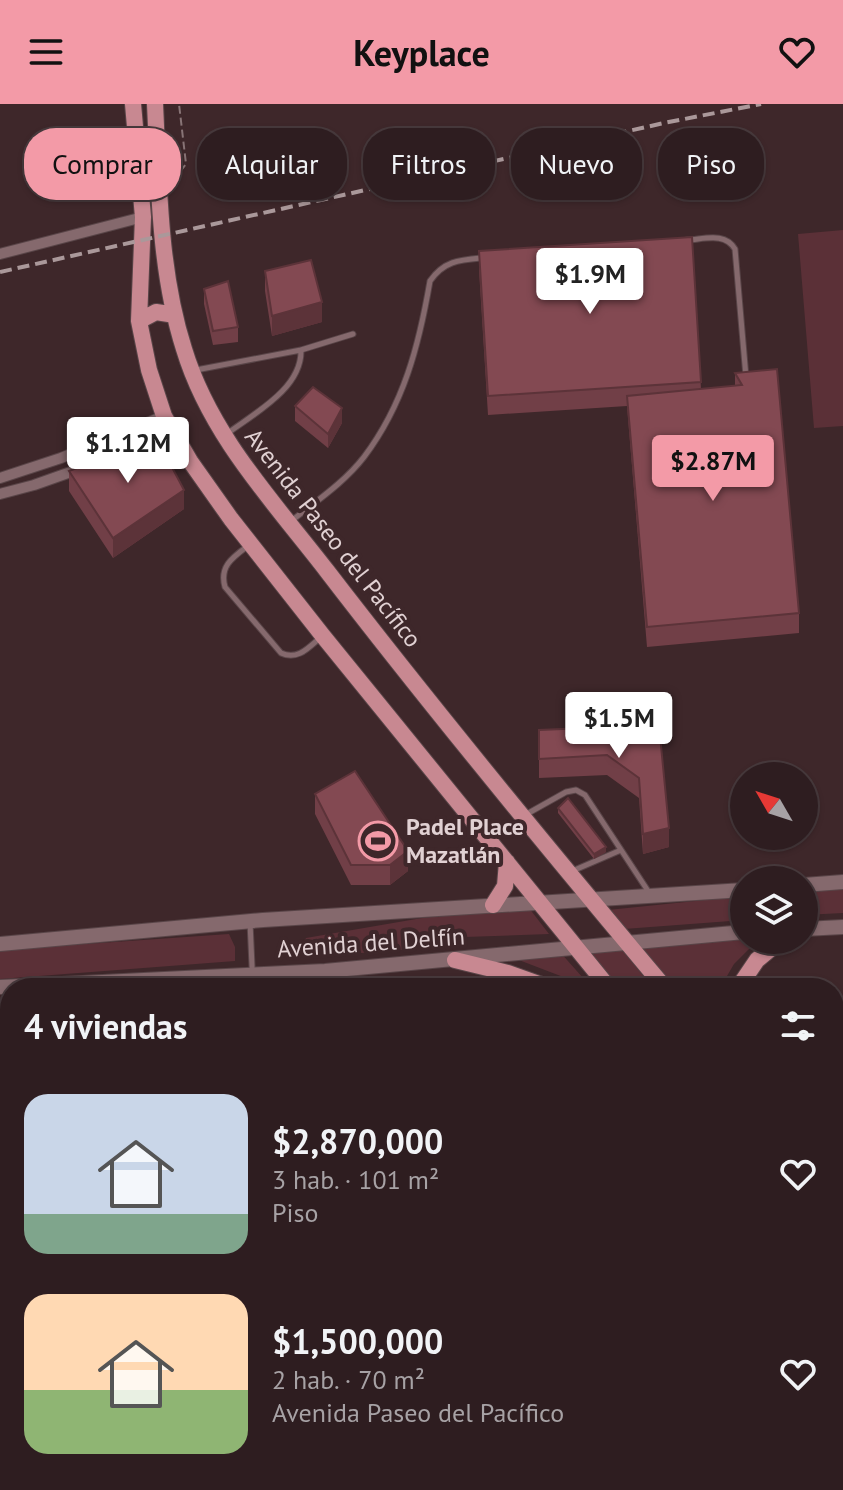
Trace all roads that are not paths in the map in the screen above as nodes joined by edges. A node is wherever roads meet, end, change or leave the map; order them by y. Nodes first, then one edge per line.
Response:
1 (133, 104) edge
2 (155, 104) edge
3 (135, 128) edge
4 (141, 200) edge
5 (143, 217) junction
6 (675, 241) edge
7 (0, 254) edge
8 (484, 258) edge
9 (175, 315) junction
10 (139, 321) junction
11 (353, 334) dead end
12 (301, 350) junction
13 (192, 371) junction
14 (746, 377) edge
15 (164, 416) junction
16 (175, 435) junction
17 (224, 436) junction
18 (134, 449) edge
19 (93, 464) edge
20 (0, 478) edge
21 (0, 494) edge
22 (289, 523) junction
23 (251, 544) junction
24 (323, 636) junction
25 (523, 816) junction
26 (621, 850) junction
27 (507, 862) junction
28 (569, 872) junction
29 (843, 882) edge
30 (818, 884) edge
31 (730, 891) edge
32 (651, 895) junction
33 (590, 898) junction
34 (540, 902) junction
35 (493, 905) junction
36 (250, 921) junction
37 (843, 927) edge
38 (818, 928) edge
39 (730, 933) edge
40 (627, 943) junction
41 (0, 944) edge
42 (576, 945) junction
43 (764, 954) edge
44 (455, 960) junction
45 (293, 971) junction
46 (253, 978) edge
47 (262, 978) edge
48 (293, 978) edge
49 (522, 978) edge
50 (601, 978) edge
51 (657, 978) edge
52 (745, 978) edge

1 - 3 main road
2 - 9 main road, Avenida Paseo del Pacífico
4 - 5 main road
5 - 7 street
5 - 10 main road
6 - 14 lane
8 - 22 lane
9 - 10 main road
9 - 13 main road, Avenida Paseo del Pacífico
10 - 15 main road
11 - 12 lane
12 - 13 lane
12 - 17 lane
13 - 17 main road, Avenida Paseo del Pacífico
15 - 16 main road
15 - 20 street
16 - 18 street
16 - 23 main road
17 - 22 main road, Avenida Paseo del Pacífico
19 - 21 street
22 - 25 main road, Avenida Paseo del Pacífico
23 - 24 main road
23 - 24 lane
24 - 27 main road
25 - 26 lane
25 - 28 main road, Avenida Paseo del Pacífico
26 - 28 lane
26 - 32 lane
27 - 34 main road
27 - 35 main road
28 - 33 main road, Avenida Paseo del Pacífico
29 - 30 street
31 - 32 street, Avenida del Delfín
32 - 33 street, Avenida del Delfín
33 - 34 street, Avenida del Delfín
33 - 40 main road, Avenida Paseo del Pacífico
34 - 35 street, Avenida del Delfín
34 - 42 main road
35 - 36 street, Avenida del Delfín
36 - 41 street, Avenida del Delfín
36 - 46 lane
37 - 38 street
39 - 40 street, Avenida del Delfín
40 - 42 street, Avenida del Delfín
40 - 51 main road, Avenida Paseo del Pacífico
42 - 44 street, Avenida del Delfín
42 - 50 main road
43 - 52 main road
44 - 45 street, Avenida del Delfín
44 - 49 main road
45 - 47 street, Avenida del Delfín
45 - 48 lane

